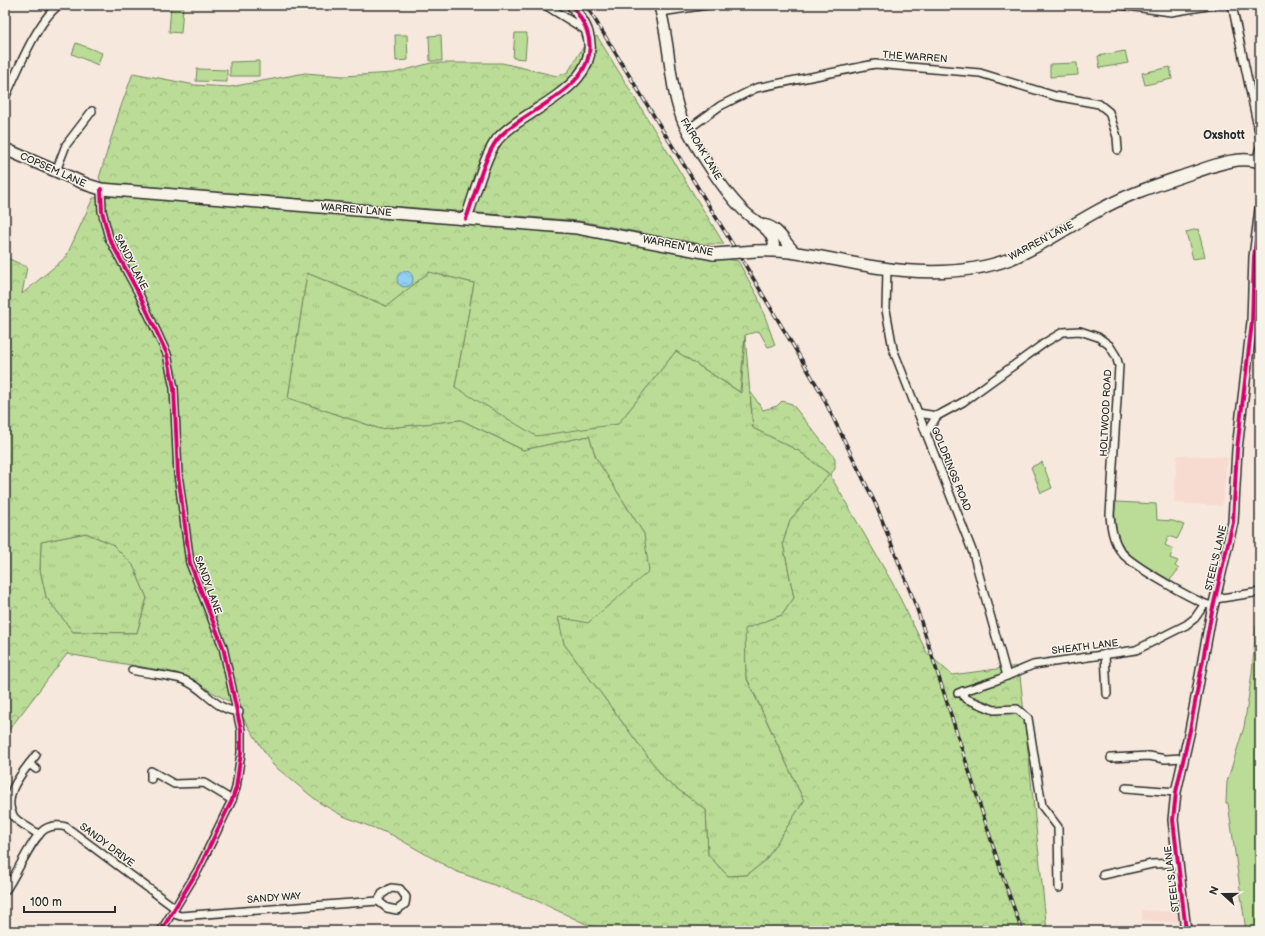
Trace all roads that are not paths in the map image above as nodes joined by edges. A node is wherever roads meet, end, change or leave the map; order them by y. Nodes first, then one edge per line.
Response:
1 (59, 5) edge
2 (545, 5) edge
3 (572, 5) edge
4 (707, 5) edge
5 (1120, 5) edge
6 (1214, 5) edge
7 (1232, 5) edge
8 (660, 9) edge
9 (587, 31) junction
10 (5, 98) edge
11 (92, 111) dead end
12 (687, 130) junction
13 (1260, 137) edge
14 (1260, 148) edge
15 (5, 149) edge
16 (1118, 150) dead end
17 (1258, 162) edge
18 (56, 172) junction
19 (101, 189) junction
20 (1260, 209) edge
21 (466, 220) junction
22 (760, 223) junction
23 (774, 251) junction
24 (796, 253) junction
25 (887, 269) junction
26 (918, 413) junction
27 (937, 416) junction
28 (926, 433) junction
29 (1260, 592) edge
30 (1211, 603) junction
31 (1105, 654) junction
32 (132, 670) dead end
33 (1007, 676) junction
34 (1107, 694) dead end
35 (239, 712) junction
36 (36, 755) dead end
37 (1111, 758) dead end
38 (1183, 758) junction
39 (29, 764) junction
40 (36, 769) dead end
41 (151, 779) dead end
42 (1126, 788) dead end
43 (1176, 792) junction
44 (232, 800) junction
45 (39, 835) junction
46 (1178, 863) junction
47 (1103, 875) dead end
48 (1059, 888) dead end
49 (5, 891) edge
50 (378, 901) dead end
51 (173, 910) junction
52 (161, 931) edge
53 (1186, 931) edge

1 - 10 street
2 - 9 street
3 - 9 main road
4 - 8 street
5 - 6 street
7 - 13 street
8 - 12 main road, FAIROAK LANE
9 - 21 main road
11 - 18 street
12 - 16 street, THE WARREN
12 - 22 main road, FAIROAK LANE
14 - 17 street
15 - 18 main road, COPSEM LANE
17 - 25 main road, WARREN LANE
18 - 19 main road, COPSEM LANE
19 - 21 main road, WARREN LANE
19 - 35 street, SANDY LANE
20 - 30 street, STEEL'S LANE
21 - 23 main road, WARREN LANE, bridge
22 - 23 main road, FAIROAK LANE
22 - 24 main road
23 - 24 main road, WARREN LANE
24 - 25 main road, WARREN LANE
25 - 26 street, GOLDRINGS ROAD
26 - 27 street
26 - 28 street, GOLDRINGS ROAD
27 - 28 street, HOLTWOOD ROAD
27 - 30 street, HOLTWOOD ROAD
28 - 33 street, GOLDRINGS ROAD
29 - 30 street
30 - 31 street, SHEATH LANE
30 - 38 street, STEEL'S LANE
31 - 33 street, SHEATH LANE
31 - 34 street
32 - 35 street
33 - 48 street, SHEATH LANE
35 - 44 street, SANDY LANE
36 - 39 street
37 - 38 street
38 - 43 street, STEEL'S LANE
39 - 40 street
39 - 45 street
41 - 44 street
42 - 43 street
43 - 46 street, STEEL'S LANE
44 - 51 street, SANDY LANE
45 - 49 street, SANDY DRIVE
45 - 51 street, SANDY DRIVE
46 - 47 street
46 - 53 street, STEEL'S LANE
50 - 51 street, SANDY WAY
51 - 52 street, SANDY LANE

